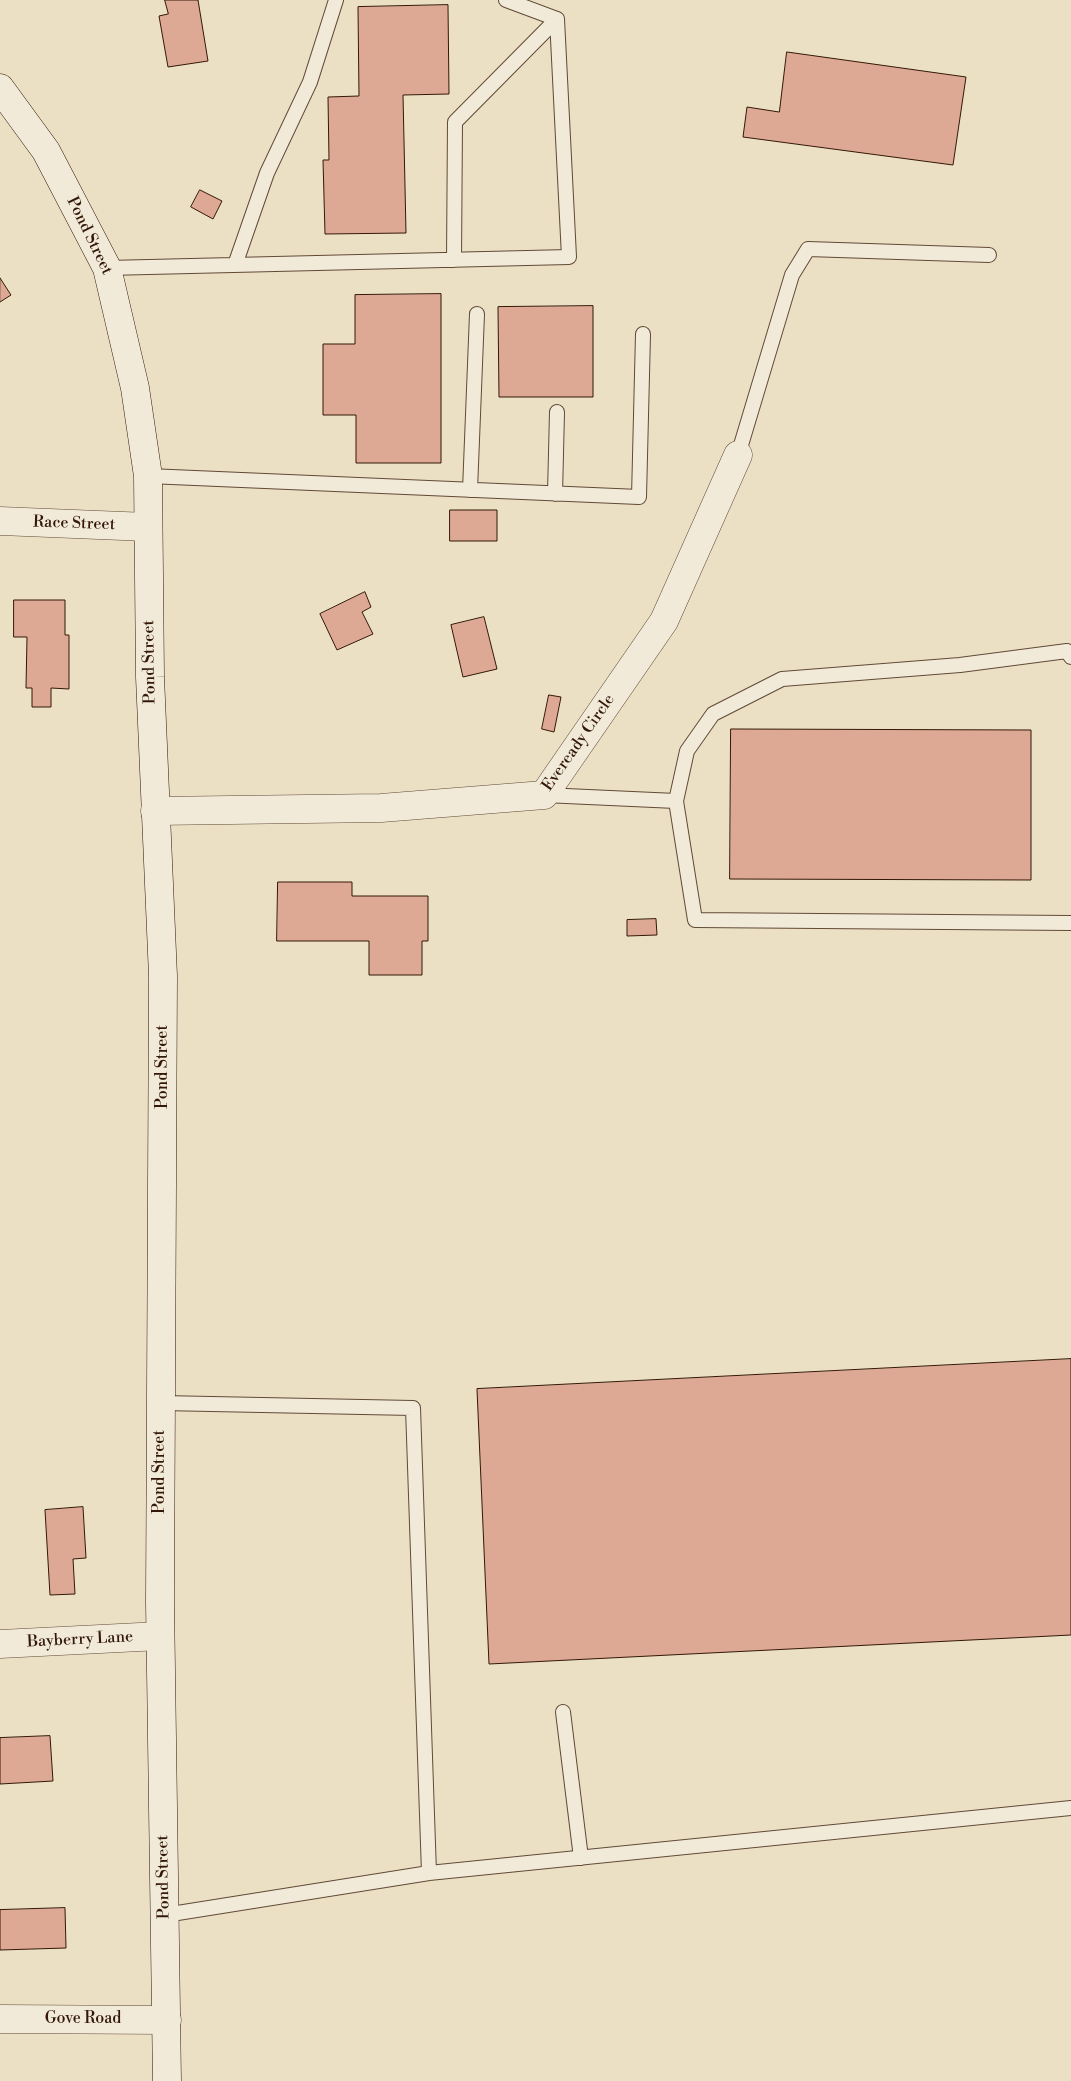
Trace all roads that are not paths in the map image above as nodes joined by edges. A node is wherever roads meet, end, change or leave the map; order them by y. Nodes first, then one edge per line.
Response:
1 (336, 0) edge
2 (506, 0) edge
3 (557, 19) junction
4 (0, 88) edge
5 (989, 255) dead end
6 (454, 260) junction
7 (235, 265) junction
8 (108, 268) junction
9 (477, 314) dead end
10 (643, 334) dead end
11 (558, 412) dead end
12 (738, 455) joint
13 (148, 476) junction
14 (470, 490) junction
15 (555, 494) junction
16 (0, 521) edge
17 (148, 527) junction
18 (1071, 656) edge
19 (544, 795) junction
20 (676, 801) junction
21 (155, 811) junction
22 (1071, 924) edge
23 (161, 1403) junction
24 (160, 1636) junction
25 (0, 1644) edge
26 (564, 1712) dead end
27 (1071, 1808) edge
28 (581, 1858) junction
29 (429, 1873) junction
30 (165, 1915) junction
31 (0, 2019) edge
32 (167, 2020) junction
33 (167, 2081) edge

1 - 7 lane
2 - 3 lane
3 - 6 lane
3 - 6 lane
4 - 8 street, Pond Street
5 - 12 lane
6 - 7 lane
7 - 8 lane
8 - 13 street, Pond Street
9 - 14 lane
10 - 15 lane
11 - 15 lane
12 - 19 street, Eveready Circle
13 - 14 lane
13 - 17 street, Pond Street
14 - 15 lane
16 - 17 street, Race Street
17 - 21 street, Pond Street
18 - 20 lane
19 - 20 lane
19 - 21 street, Eveready Circle
20 - 22 lane
21 - 23 street, Pond Street
23 - 24 street, Pond Street
23 - 29 lane
24 - 25 street, Bayberry Lane
24 - 30 street, Pond Street
26 - 28 lane
27 - 28 lane
28 - 29 lane
29 - 30 lane
30 - 32 street, Pond Street
31 - 32 street, Gove Road
32 - 33 street, Pond Street

